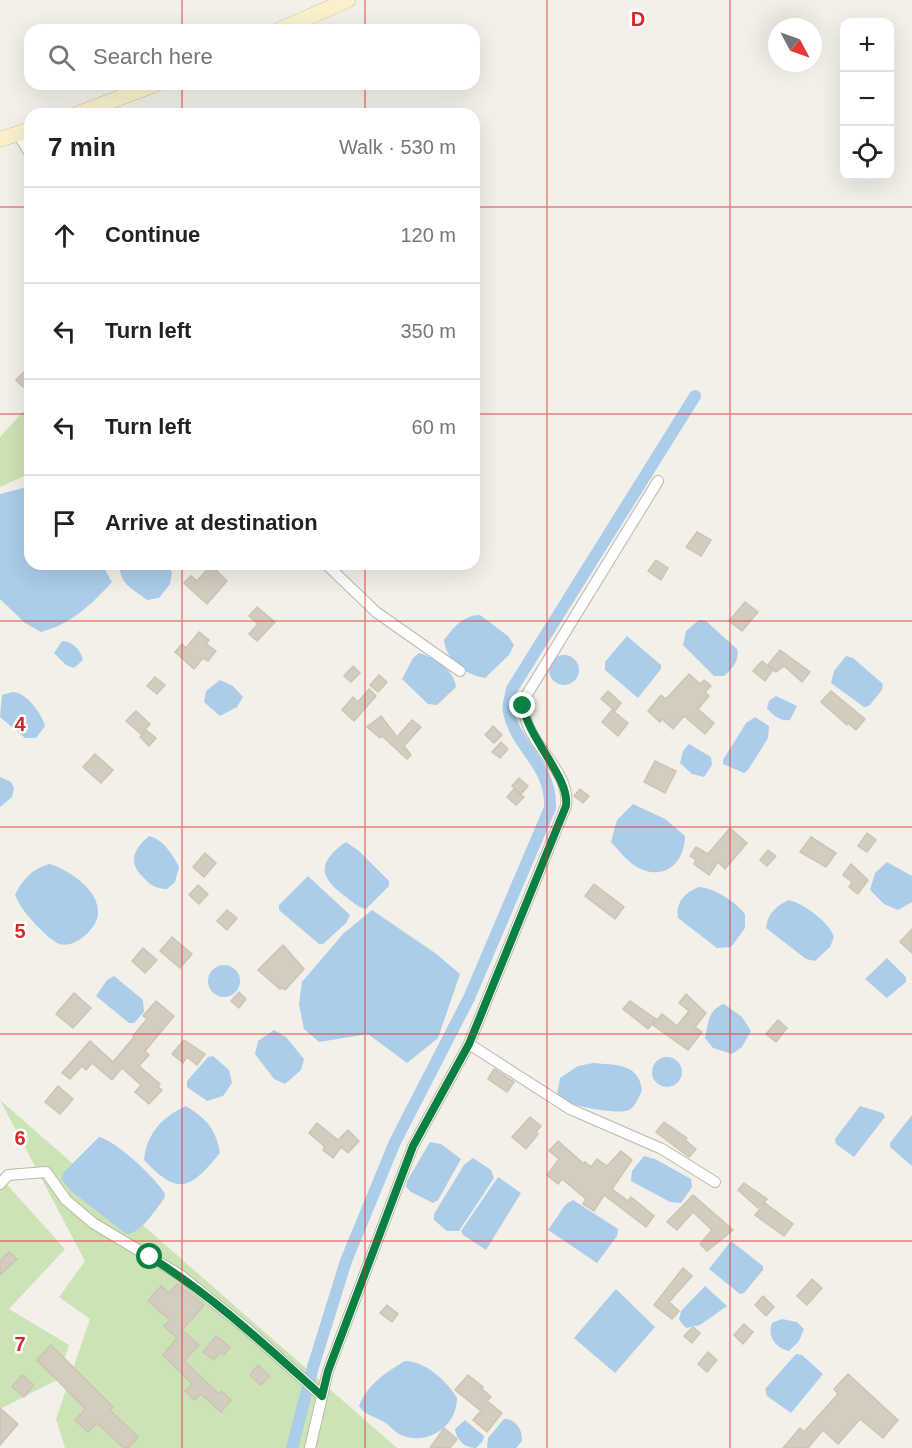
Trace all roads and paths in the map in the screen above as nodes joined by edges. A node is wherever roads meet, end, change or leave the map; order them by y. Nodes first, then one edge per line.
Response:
1 (348, 0) edge
2 (293, 24) edge
3 (140, 90) edge
4 (93, 108) edge
5 (24, 132) edge
6 (0, 139) edge
7 (658, 481) dead end
8 (332, 570) edge
9 (460, 671) dead end
10 (469, 1044) junction
11 (715, 1182) dead end
12 (0, 1184) edge
13 (322, 1396) junction
14 (310, 1448) edge

1 - 2 main road
3 - 4 main road
5 - 6 main road
7 - 10 street
8 - 9 street
10 - 11 street
10 - 13 street
12 - 13 street
13 - 14 street

